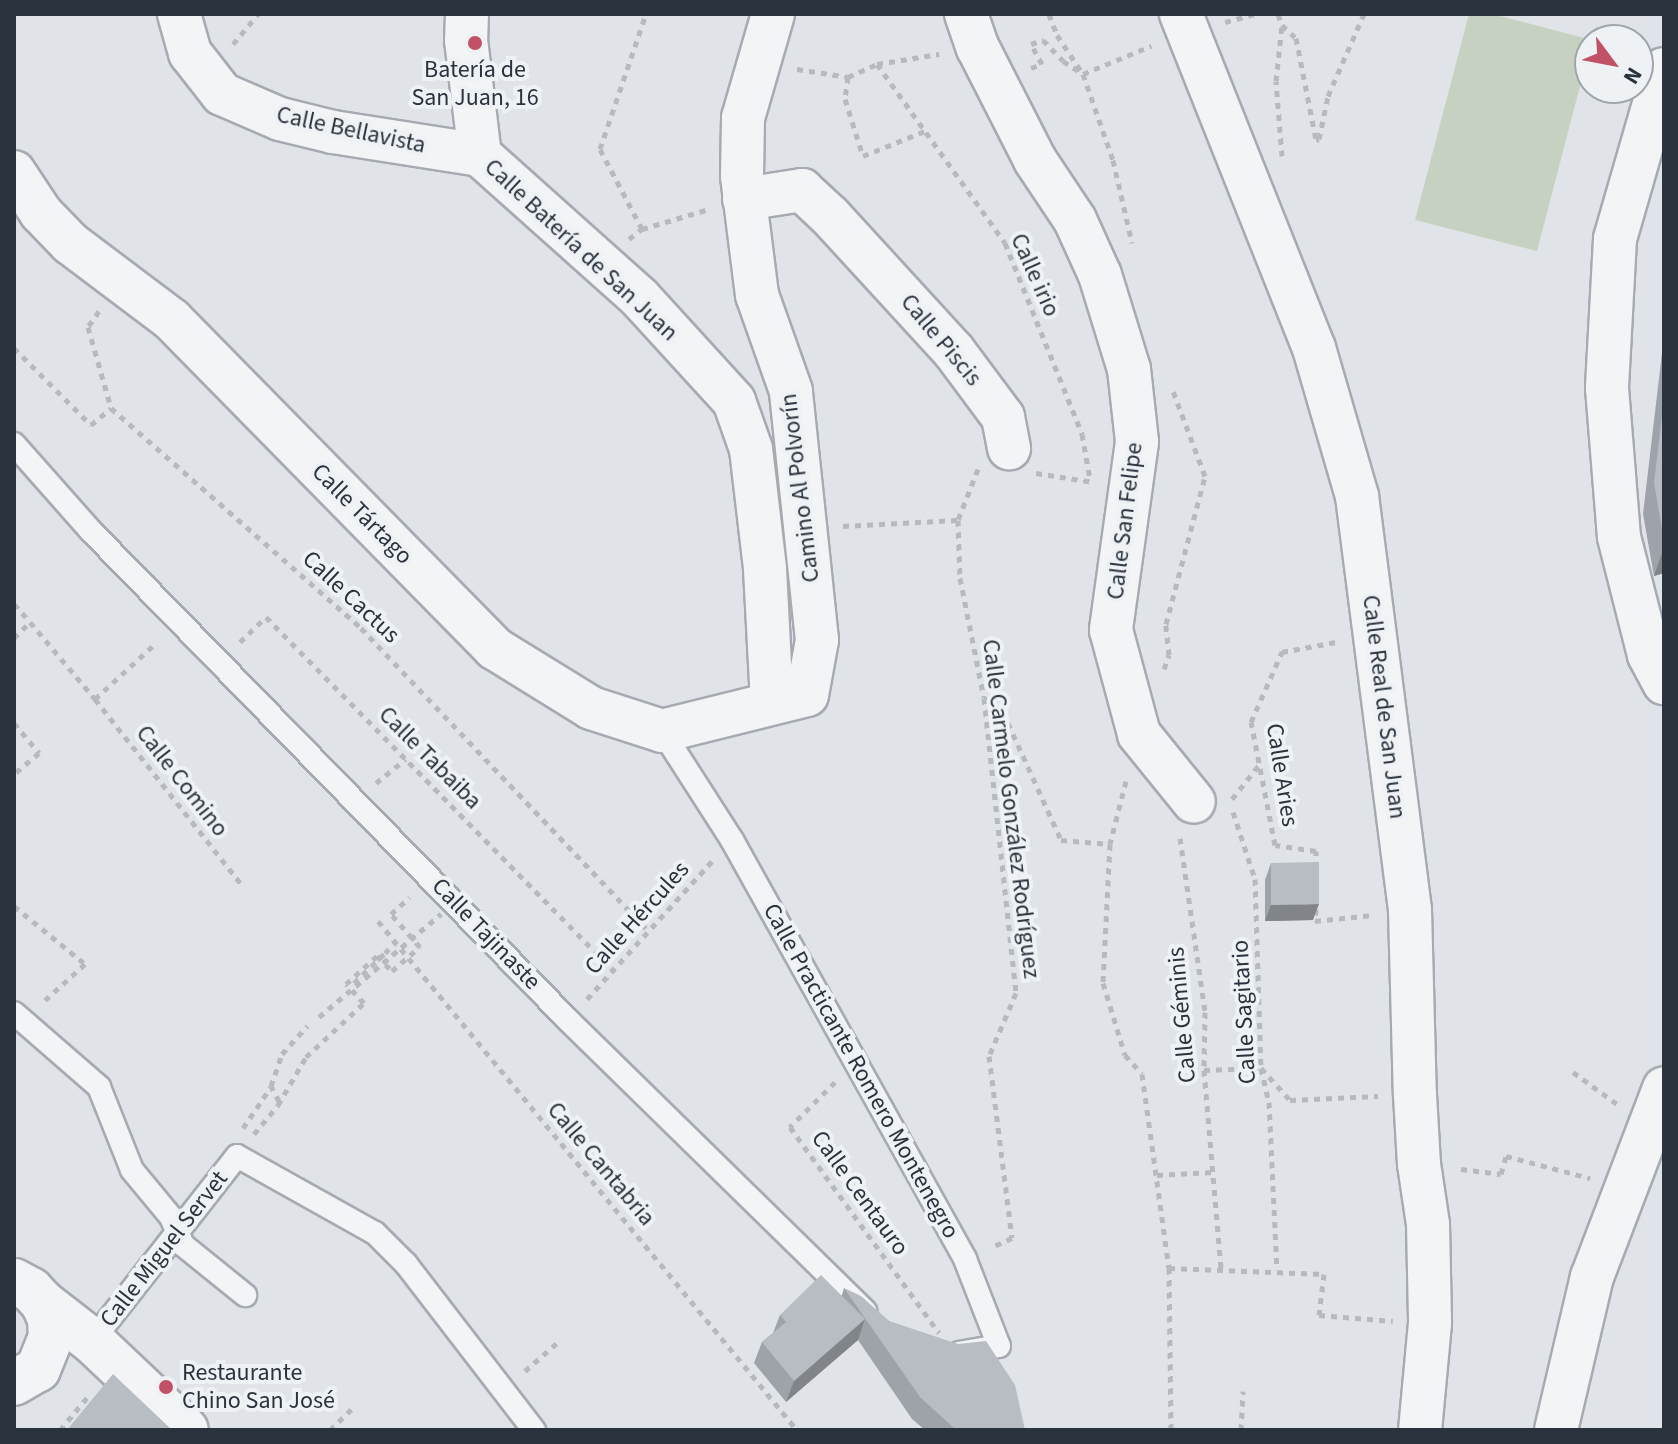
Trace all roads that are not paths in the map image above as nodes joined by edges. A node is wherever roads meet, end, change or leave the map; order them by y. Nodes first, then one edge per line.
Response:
1 (179, 14) edge
2 (773, 14) edge
3 (470, 23) edge
4 (1184, 23) edge
5 (958, 33) edge
6 (1664, 69) edge
7 (480, 155) junction
8 (14, 172) edge
9 (744, 199) junction
10 (14, 444) edge
11 (1009, 448) road end
12 (1664, 683) edge
13 (772, 702) junction
14 (662, 731) junction
15 (1194, 802) road end
16 (18, 1017) edge
17 (1664, 1088) edge
18 (177, 1232) junction
19 (26, 1287) edge
20 (245, 1295) dead end
21 (885, 1330) edge
22 (92, 1341) junction
23 (947, 1351) edge
24 (17, 1388) edge
25 (186, 1430) edge
26 (534, 1430) edge
27 (1420, 1430) edge
28 (1556, 1430) edge

1 - 7 street, Calle Bellavista
2 - 9 street, Camino Al Polvorín
3 - 7 street, Calle Batería de San Juan
4 - 27 street, Calle Real de San Juan
5 - 15 street, Calle San Felipe
6 - 12 street
7 - 13 street, Calle Batería de San Juan
8 - 14 street, Calle Tártago
9 - 11 street, Calle Piscis
9 - 13 street, Camino Al Polvorín
10 - 21 lane, Calle Tajinaste
13 - 14 street
14 - 23 lane, Calle Practicante Romero Montenegro
16 - 18 lane
17 - 28 street
18 - 20 lane
18 - 22 lane, Calle Miguel Servet
18 - 26 lane, Calle Miguel Servet
19 - 22 street
19 - 24 street
22 - 25 street

